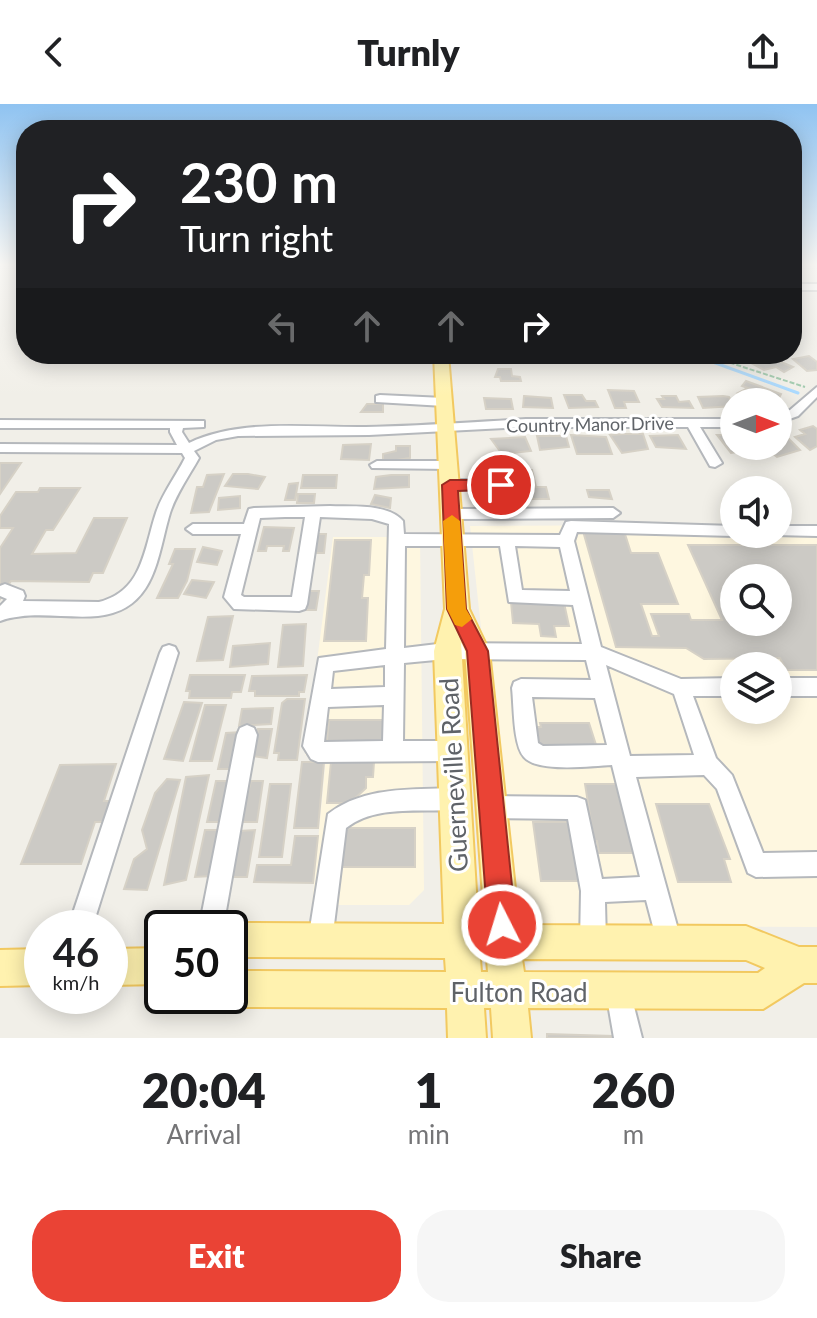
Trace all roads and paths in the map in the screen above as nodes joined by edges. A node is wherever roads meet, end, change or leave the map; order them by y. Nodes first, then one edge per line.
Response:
1 (442, 364) edge
2 (734, 364) edge
3 (812, 389) edge
4 (380, 399) dead end
5 (444, 402) junction
6 (792, 414) edge
7 (692, 423) junction
8 (720, 423) edge
9 (0, 424) edge
10 (177, 424) junction
11 (200, 424) dead end
12 (446, 426) junction
13 (0, 448) edge
14 (188, 449) junction
15 (715, 463) dead end
16 (377, 465) dead end
17 (449, 475) junction
18 (479, 485) dead end
19 (313, 513) junction
20 (613, 513) dead end
21 (451, 514) junction
22 (193, 529) dead end
23 (250, 529) junction
24 (720, 531) edge
25 (792, 531) edge
26 (817, 531) edge
27 (397, 540) junction
28 (453, 540) junction
29 (507, 541) junction
30 (566, 541) junction
31 (579, 598) junction
32 (6, 605) edge
33 (457, 609) junction
34 (446, 651) junction
35 (477, 651) junction
36 (593, 652) junction
37 (169, 653) dead end
38 (395, 654) junction
39 (720, 687) edge
40 (792, 687) edge
41 (817, 687) edge
42 (681, 688) junction
43 (602, 689) junction
44 (394, 696) junction
45 (320, 698) junction
46 (247, 735) dead end
47 (451, 751) junction
48 (393, 752) junction
49 (621, 761) junction
50 (708, 765) junction
51 (454, 799) junction
52 (492, 807) junction
53 (817, 864) edge
54 (655, 888) junction
55 (593, 891) junction
56 (86, 910) edge
57 (214, 910) edge
58 (248, 940) edge
59 (320, 941) junction
60 (462, 942) junction
61 (504, 942) junction
62 (593, 943) junction
63 (669, 944) junction
64 (808, 965) edge
65 (24, 967) edge
66 (0, 968) edge
67 (248, 989) edge
68 (465, 992) junction
69 (509, 992) junction
70 (619, 992) junction
71 (467, 1038) edge
72 (512, 1038) edge
73 (628, 1038) edge

1 - 5 main road, Guerneville Road
2 - 3 path
3 - 6 street
4 - 5 street
5 - 12 main road, Guerneville Road
7 - 8 street, Country Manor Drive
7 - 12 street, Country Manor Drive
7 - 15 street
9 - 10 street
10 - 11 street
10 - 14 street
12 - 14 street, Country Manor Drive
12 - 17 main road, Guerneville Road
13 - 14 street
14 - 32 street
16 - 17 street
17 - 18 street
17 - 21 main road, Guerneville Road
19 - 23 street
19 - 23 street
19 - 27 street
20 - 21 street
21 - 28 main road, Guerneville Road
22 - 23 street
24 - 30 street
25 - 26 street
27 - 28 street
27 - 38 street
28 - 29 street
28 - 33 main road, Guerneville Road
29 - 30 street
29 - 31 street
30 - 31 street
31 - 36 street
33 - 34 main road, Guerneville Road
33 - 35 main road, Guerneville Road
34 - 35 street
34 - 38 street
34 - 47 main road, Guerneville Road
35 - 36 street
35 - 52 main road, Guerneville Road
36 - 42 street
36 - 43 street
37 - 56 street
38 - 44 street
38 - 45 street
39 - 42 street
40 - 41 street
42 - 50 street
43 - 49 street
43 - 49 street
44 - 45 street
44 - 48 street
45 - 48 street
46 - 57 street
47 - 48 street
47 - 51 main road, Guerneville Road
49 - 50 street
49 - 54 street
50 - 53 street
51 - 59 street
51 - 60 main road, Guerneville Road
52 - 55 street
52 - 61 main road, Guerneville Road
54 - 55 street
54 - 63 street
55 - 62 street
58 - 59 main road, Fulton Road
59 - 60 main road, Fulton Road
60 - 61 main road, Fulton Road
60 - 68 main road, Guerneville Road
61 - 62 main road, Fulton Road
61 - 69 main road, Guerneville Road
62 - 63 main road, Fulton Road
63 - 64 main road, Fulton Road
64 - 70 main road, Fulton Road
65 - 66 main road
67 - 68 main road, Fulton Road
68 - 69 main road, Fulton Road
68 - 71 main road, Guerneville Road
69 - 70 main road, Fulton Road
69 - 72 main road, Guerneville Road
70 - 73 street

